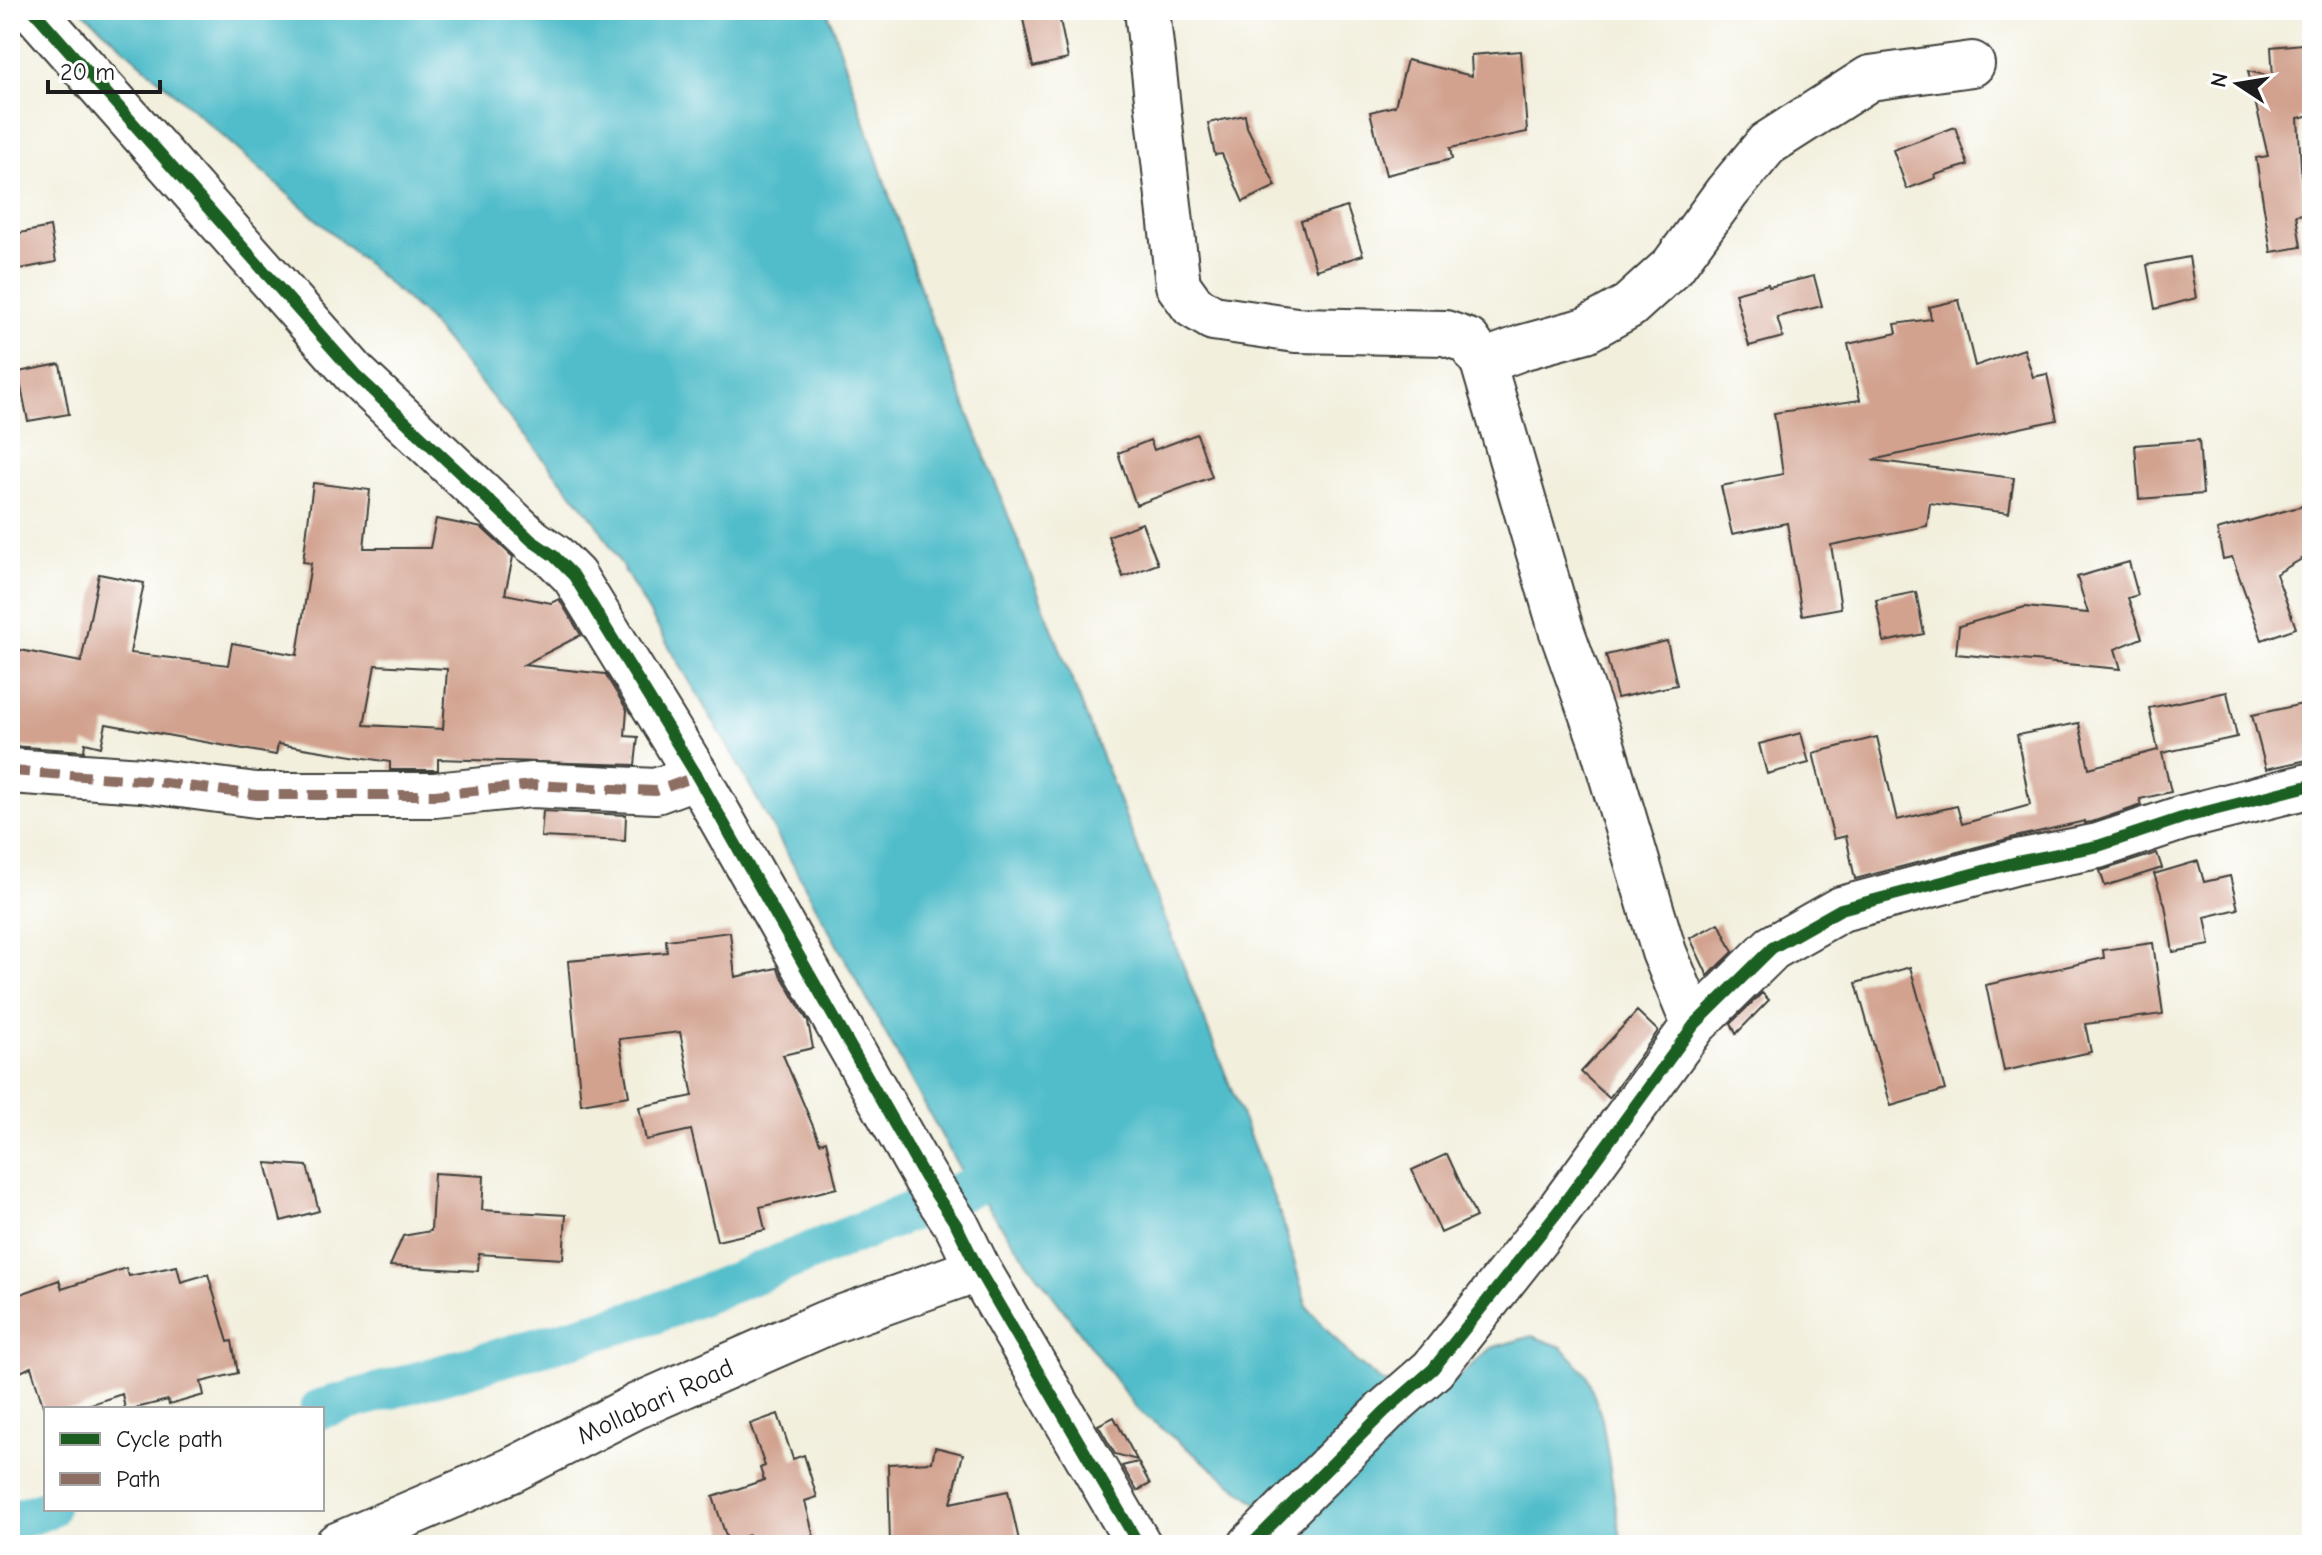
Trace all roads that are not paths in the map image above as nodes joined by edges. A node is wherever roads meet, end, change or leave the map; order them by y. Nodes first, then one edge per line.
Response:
1 (33, 10) edge
2 (1147, 10) edge
3 (1972, 64) dead end
4 (1483, 362) junction
5 (10, 771) edge
6 (697, 776) junction
7 (2312, 785) edge
8 (1694, 1025) junction
9 (978, 1269) junction
10 (1260, 1536) edge
11 (337, 1545) edge
12 (1139, 1545) edge

1 - 6 street
2 - 4 street
3 - 4 street
4 - 8 street
5 - 6 street
6 - 9 street
7 - 8 street
8 - 10 street
9 - 11 street, Mollabari Road
9 - 12 street

